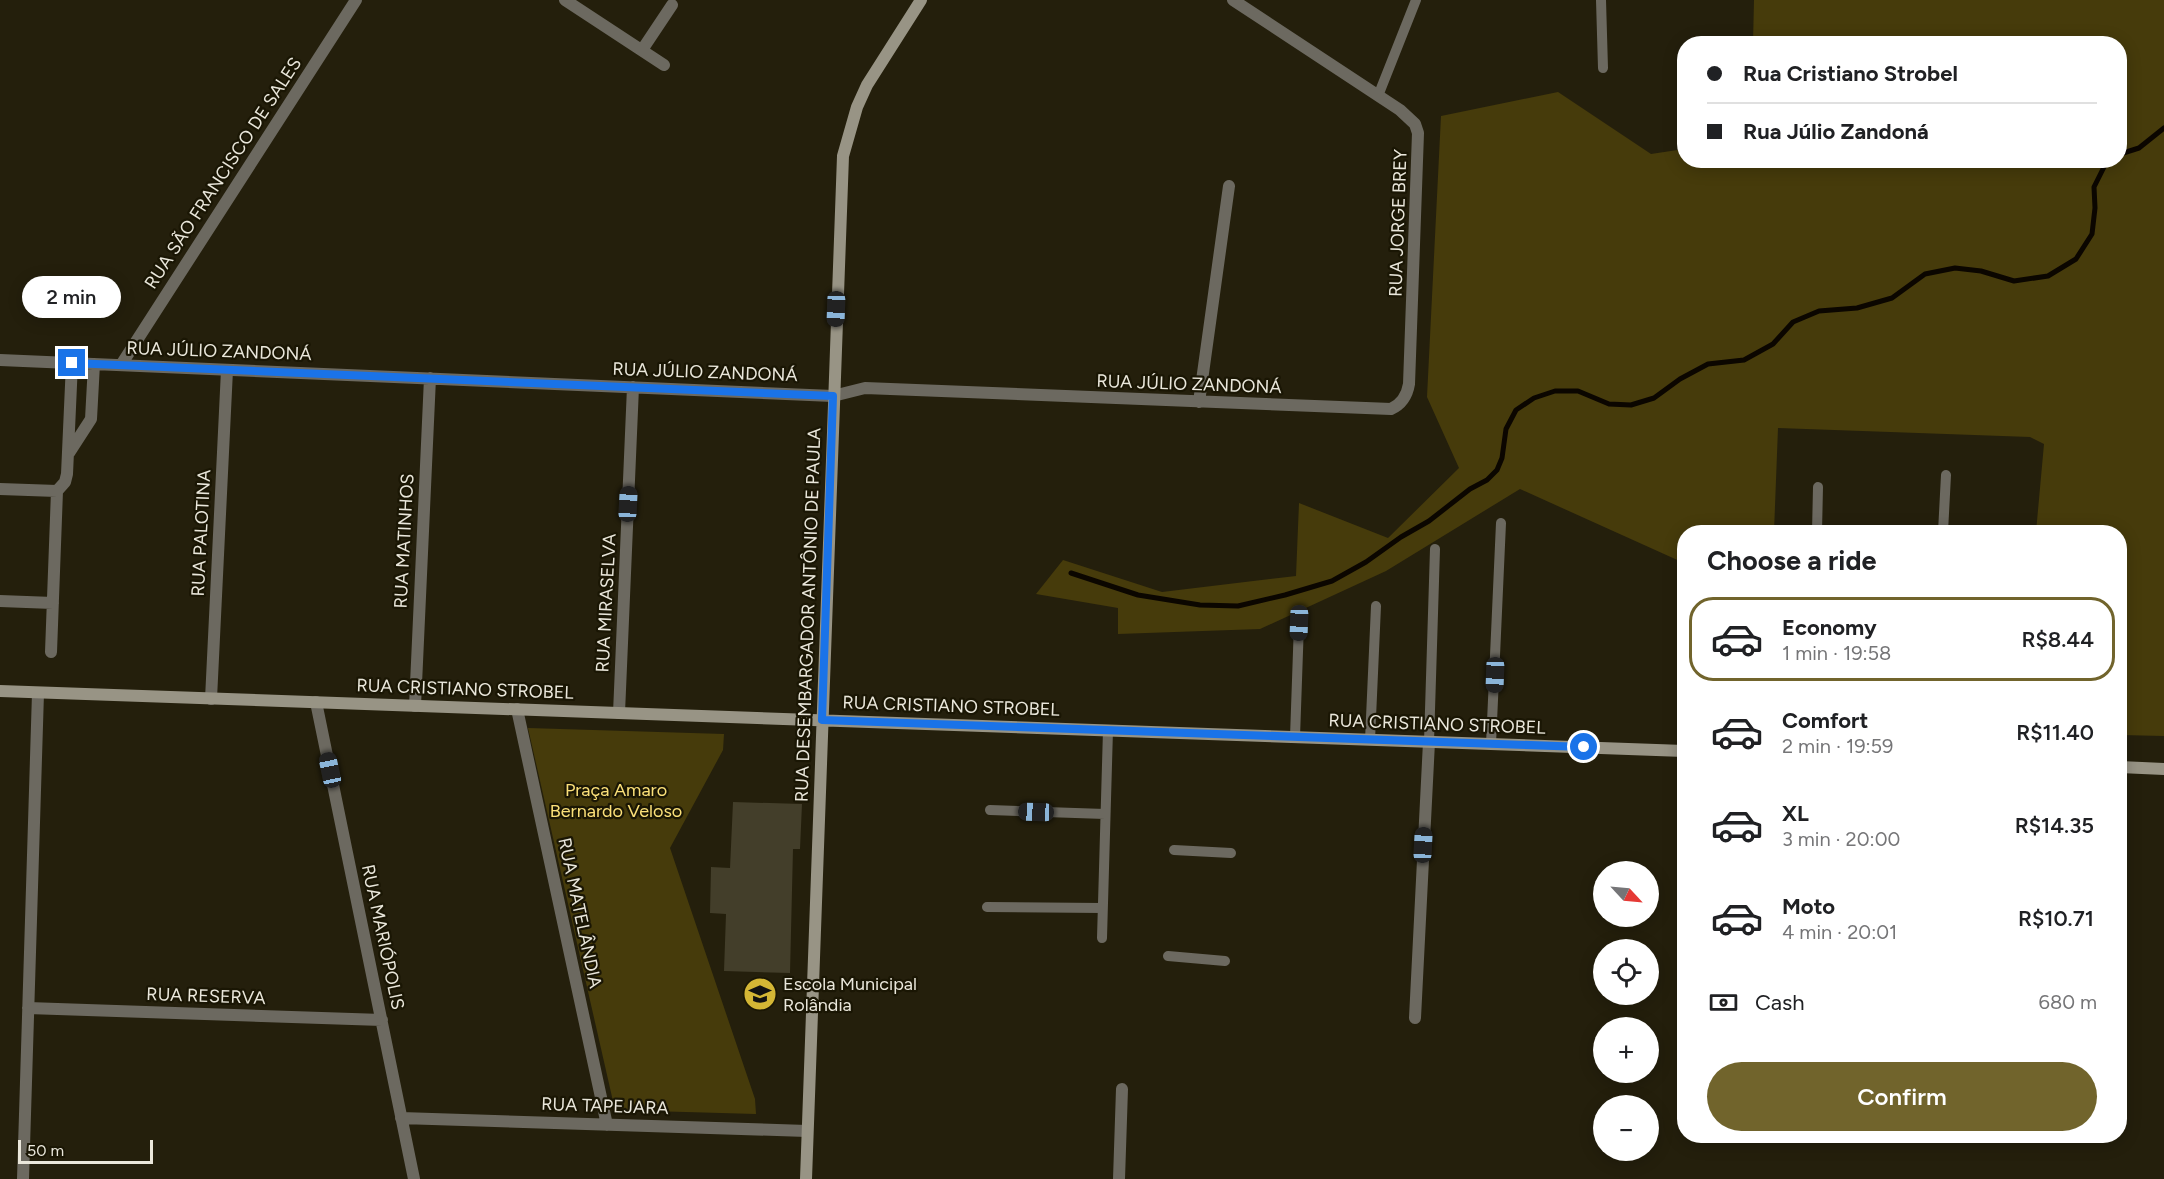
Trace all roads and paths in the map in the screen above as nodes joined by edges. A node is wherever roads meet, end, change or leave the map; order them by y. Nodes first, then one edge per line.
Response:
1 (356, 0) edge
2 (566, 0) edge
3 (921, 0) edge
4 (1233, 0) edge
5 (1416, 0) edge
6 (1601, 0) edge
7 (672, 4) dead end
8 (642, 50) junction
9 (664, 65) dead end
10 (1604, 68) dead end
11 (1378, 96) junction
12 (1229, 186) dead end
13 (0, 360) edge
14 (72, 363) junction
15 (94, 364) junction
16 (121, 365) junction
17 (227, 370) junction
18 (430, 378) junction
19 (633, 387) junction
20 (833, 396) junction
21 (1404, 400) joint
22 (1199, 402) junction
23 (69, 454) junction
24 (1946, 475) dead end
25 (1818, 488) dead end
26 (0, 489) edge
27 (57, 491) junction
28 (1501, 523) dead end
29 (1817, 525) edge
30 (1943, 525) edge
31 (1435, 549) dead end
32 (0, 601) edge
33 (53, 603) junction
34 (1376, 606) dead end
35 (1299, 623) dead end
36 (51, 652) dead end
37 (0, 692) edge
38 (38, 693) junction
39 (211, 699) junction
40 (316, 702) junction
41 (415, 706) junction
42 (517, 709) junction
43 (619, 713) junction
44 (822, 720) junction
45 (1108, 730) junction
46 (1295, 737) junction
47 (1370, 740) junction
48 (1429, 742) junction
49 (1491, 744) junction
50 (1677, 751) edge
51 (2127, 767) edge
52 (2164, 768) edge
53 (990, 810) dead end
54 (1105, 814) junction
55 (1174, 850) dead end
56 (1231, 853) dead end
57 (987, 907) dead end
58 (1102, 908) junction
59 (1101, 938) dead end
60 (1168, 956) dead end
61 (1225, 961) dead end
62 (28, 1008) junction
63 (1414, 1018) dead end
64 (382, 1020) junction
65 (1122, 1089) dead end
66 (401, 1118) junction
67 (607, 1125) junction
68 (807, 1131) junction
69 (23, 1179) edge
70 (414, 1179) edge
71 (806, 1179) edge
72 (1119, 1179) edge

1 - 16 street, RUA SÃO FRANCISCO DE SALES
2 - 8 street
3 - 20 main road, RUA DESEMBARGADOR ANTÔNIO DE PAULA
4 - 11 street, RUA JORGE BREY
5 - 11 lane
6 - 10 lane
7 - 8 street
8 - 9 street
11 - 21 street, RUA JORGE BREY
12 - 22 street
13 - 14 street, RUA JÚLIO ZANDONÁ
14 - 15 street, RUA JÚLIO ZANDONÁ
14 - 23 street
15 - 16 street, RUA JÚLIO ZANDONÁ
15 - 23 street
16 - 17 street, RUA JÚLIO ZANDONÁ
17 - 18 street, RUA JÚLIO ZANDONÁ
17 - 39 street, RUA PALOTINA
18 - 19 street, RUA JÚLIO ZANDONÁ
18 - 41 street, RUA MATINHOS
19 - 20 street, RUA JÚLIO ZANDONÁ
19 - 43 street, RUA MIRASELVA
20 - 22 street, RUA JÚLIO ZANDONÁ
20 - 44 main road, RUA DESEMBARGADOR ANTÔNIO DE PAULA
21 - 22 street, RUA JÚLIO ZANDONÁ
23 - 27 street
24 - 30 lane
25 - 29 lane
26 - 27 street
27 - 33 street
28 - 49 lane
31 - 48 lane
32 - 33 street
33 - 36 street
34 - 47 lane
35 - 46 lane
37 - 38 main road, RUA CRISTIANO STROBEL
38 - 39 main road, RUA CRISTIANO STROBEL
38 - 62 street
39 - 40 main road, RUA CRISTIANO STROBEL
40 - 41 main road, RUA CRISTIANO STROBEL
40 - 64 street, RUA MARIÓPOLIS
41 - 42 main road, RUA CRISTIANO STROBEL
42 - 43 main road, RUA CRISTIANO STROBEL
42 - 67 street, RUA MATELÂNDIA
43 - 44 main road, RUA CRISTIANO STROBEL
44 - 45 main road, RUA CRISTIANO STROBEL
44 - 68 main road, RUA DESEMBARGADOR ANTÔNIO DE PAULA
45 - 46 main road, RUA CRISTIANO STROBEL
45 - 54 lane
46 - 47 main road, RUA CRISTIANO STROBEL
47 - 48 main road, RUA CRISTIANO STROBEL
48 - 49 main road, RUA CRISTIANO STROBEL
48 - 63 street
49 - 50 main road, RUA CRISTIANO STROBEL
51 - 52 main road
53 - 54 lane
54 - 58 lane
55 - 56 lane
57 - 58 lane
58 - 59 lane
60 - 61 lane
62 - 64 street, RUA RESERVA
62 - 69 street
64 - 66 street, RUA MARIÓPOLIS
65 - 72 street
66 - 67 street, RUA TAPEJARA
66 - 70 street, RUA MARIÓPOLIS
67 - 68 street, RUA TAPEJARA
68 - 71 main road, RUA DESEMBARGADOR ANTÔNIO DE PAULA

